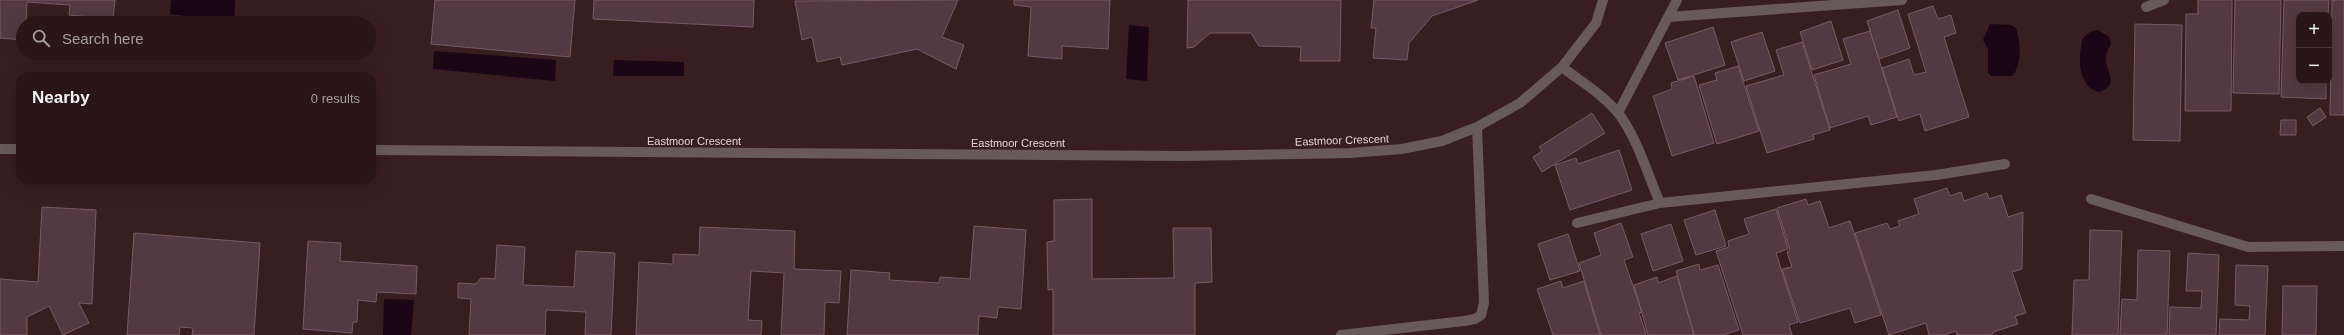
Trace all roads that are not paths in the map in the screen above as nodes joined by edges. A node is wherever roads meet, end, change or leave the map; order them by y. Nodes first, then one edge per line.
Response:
1 (1603, 0) edge
2 (1677, 0) edge
3 (1902, 0) edge
4 (2164, 0) edge
5 (2146, 8) dead end
6 (1668, 17) junction
7 (1562, 67) junction
8 (1618, 113) junction
9 (1477, 127) junction
10 (0, 149) edge
11 (16, 149) edge
12 (376, 150) edge
13 (2005, 164) dead end
14 (2091, 199) dead end
15 (1660, 203) junction
16 (1577, 223) dead end
17 (2344, 246) edge
18 (1341, 335) edge

1 - 7 street, Eastmoor Crescent
2 - 6 street
3 - 6 street
4 - 5 street
6 - 8 street
7 - 8 street
7 - 9 street, Eastmoor Crescent
8 - 15 street
9 - 12 street, Eastmoor Crescent
9 - 18 street
10 - 11 street
13 - 15 street
14 - 17 street
15 - 16 street

